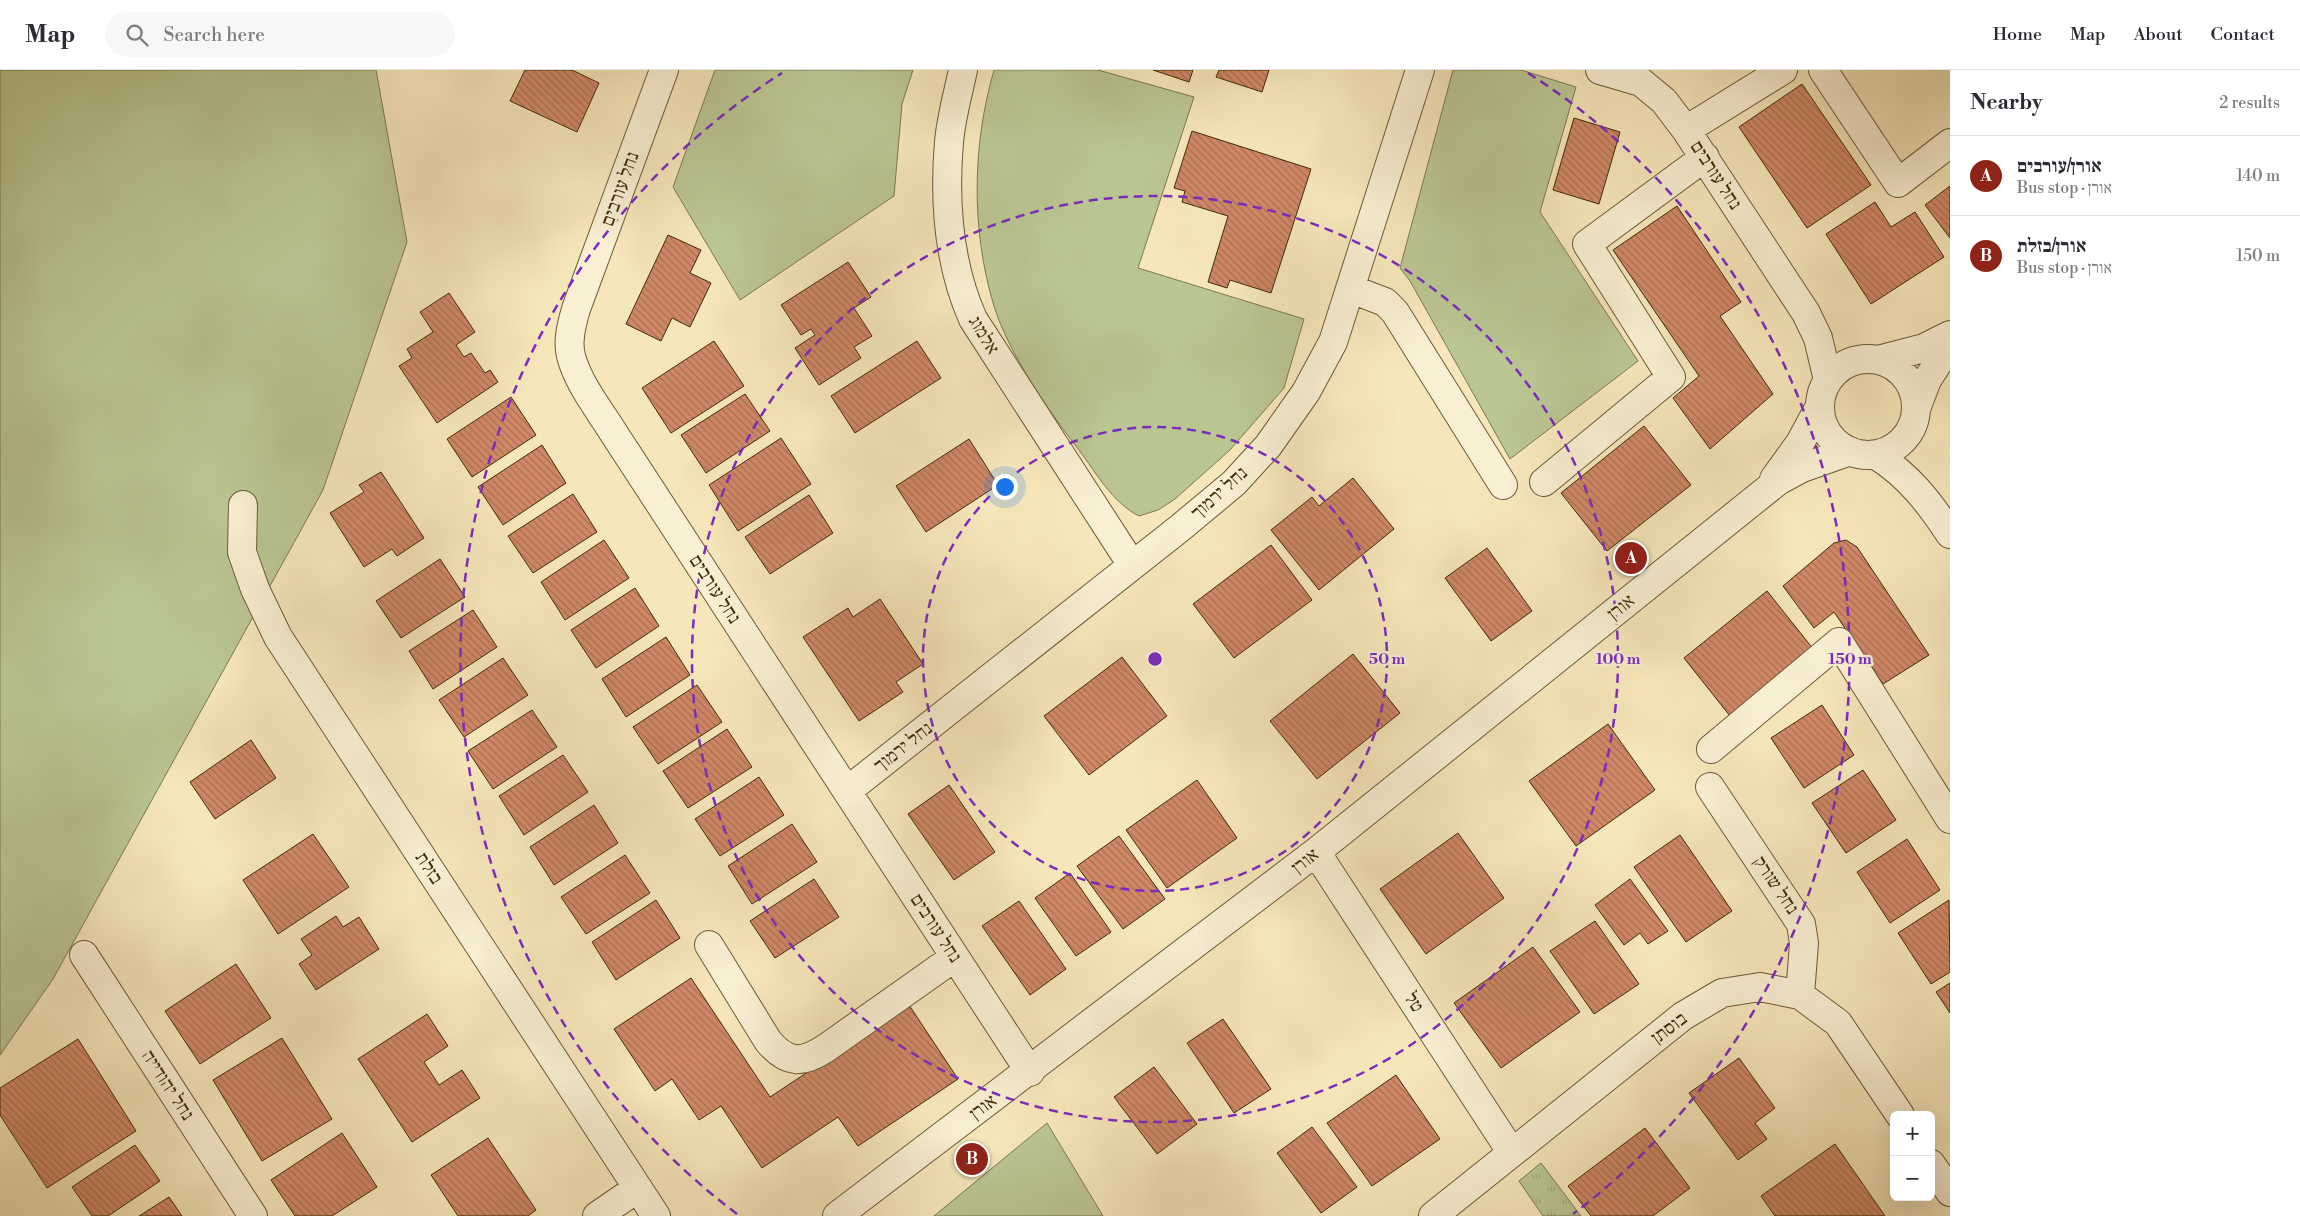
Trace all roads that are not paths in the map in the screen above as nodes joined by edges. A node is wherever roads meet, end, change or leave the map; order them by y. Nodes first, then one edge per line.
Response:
1 (664, 70) edge
2 (963, 70) edge
3 (1420, 70) edge
4 (1600, 70) edge
5 (1783, 70) edge
6 (1823, 70) edge
7 (1686, 130) junction
8 (1950, 143) edge
9 (1705, 157) junction
10 (1351, 289) junction
11 (1806, 313) junction
12 (1950, 335) edge
13 (1950, 344) edge
14 (1873, 359) junction
15 (1828, 380) junction
16 (1820, 406) junction
17 (1914, 418) junction
18 (1850, 451) junction
19 (1876, 454) junction
20 (1544, 482) dead end
21 (1503, 485) dead end
22 (1758, 498) junction
23 (1930, 504) junction
24 (243, 505) dead end
25 (1950, 534) edge
26 (1132, 565) junction
27 (1711, 749) dead end
28 (1710, 787) dead end
29 (847, 791) junction
30 (1950, 819) edge
31 (1316, 852) junction
32 (709, 945) dead end
33 (84, 955) dead end
34 (955, 957) junction
35 (1800, 995) junction
36 (1030, 1072) junction
37 (1897, 1111) edge
38 (1512, 1152) junction
39 (1935, 1170) edge
40 (638, 1188) junction
41 (1950, 1192) edge
42 (840, 1215) edge
43 (253, 1216) edge
44 (597, 1216) edge
45 (656, 1216) edge
46 (1434, 1216) edge

1 - 29 street, נחל עורבים
2 - 26 street, אלמוג
3 - 10 street, נחל ירמוך
4 - 7 street, נחל עורבים
5 - 7 street
6 - 8 street
7 - 9 street, נחל עורבים
9 - 11 street, נחל עורבים
9 - 20 street
10 - 21 street
10 - 26 street, נחל ירמוך
11 - 14 street, נחל עורבים
11 - 15 street, נחל עורבים
12 - 14 street
13 - 17 street
14 - 15 street
14 - 17 street
15 - 16 street
16 - 18 street
16 - 22 street, אורן
17 - 19 street
17 - 23 street
18 - 19 street
18 - 22 street, אורן
19 - 23 street
22 - 31 street, אורן
23 - 25 street
24 - 40 street, בזלת
26 - 29 street, נחל ירמוך
27 - 30 street
28 - 35 street, נחל שורק
29 - 34 street, נחל עורבים
31 - 36 street, אורן
31 - 38 street, טל
32 - 34 street
33 - 43 street, נחל יהודייה
34 - 36 street, נחל עורבים
35 - 37 street, בוסתן
35 - 38 street, בוסתן
36 - 42 street, אורן
38 - 46 street, בוסתן
39 - 41 street
40 - 44 street
40 - 45 street, בזלת

